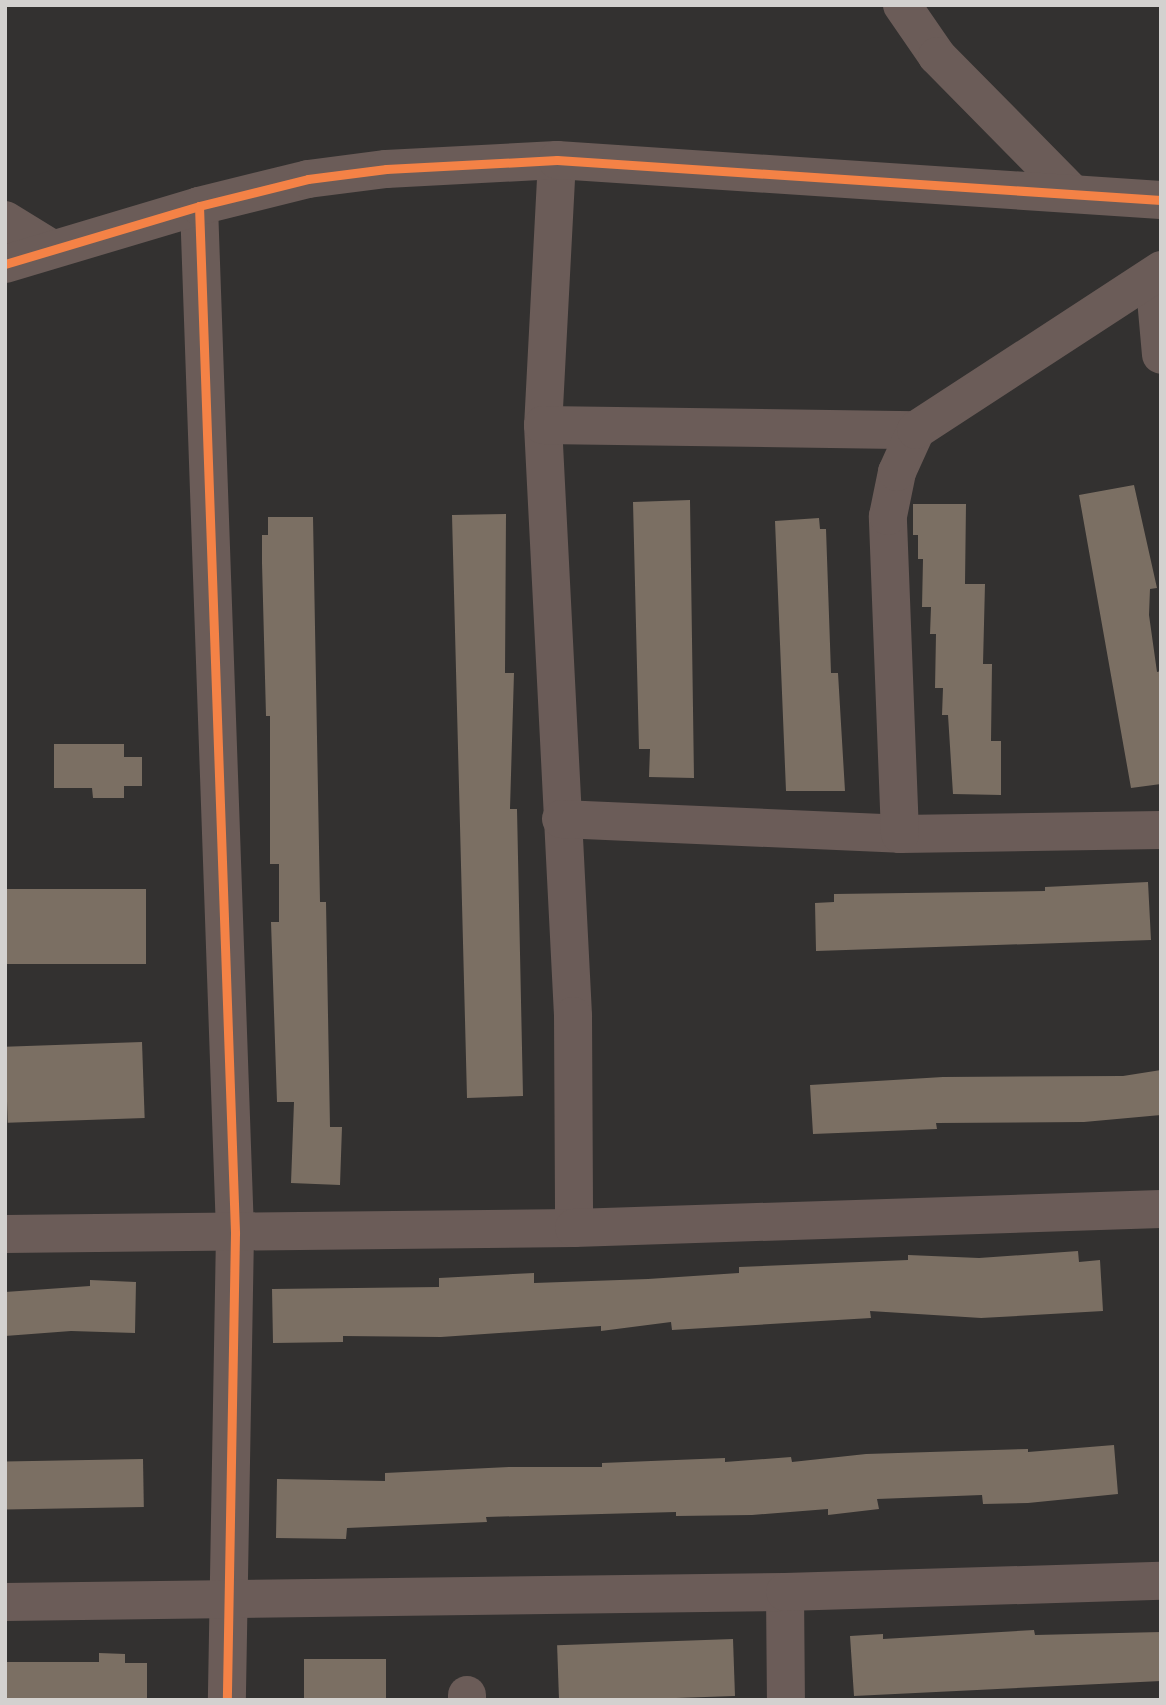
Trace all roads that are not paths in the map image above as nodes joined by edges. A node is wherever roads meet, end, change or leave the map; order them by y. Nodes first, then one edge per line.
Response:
1 (902, 5) edge
2 (557, 160) junction
3 (1071, 192) junction
4 (1161, 200) edge
5 (199, 206) junction
6 (5, 220) edge
7 (49, 247) junction
8 (5, 264) edge
9 (1157, 273) edge
10 (1161, 355) edge
11 (543, 425) junction
12 (916, 430) junction
13 (561, 819) junction
14 (1161, 830) edge
15 (900, 834) junction
16 (1161, 1209) edge
17 (574, 1228) junction
18 (234, 1233) junction
19 (5, 1234) edge
20 (1161, 1581) edge
21 (785, 1592) junction
22 (5, 1602) edge
23 (226, 1602) junction
24 (228, 1700) edge
25 (786, 1700) edge

1 - 3 street
2 - 3 street
2 - 5 street
2 - 11 street
3 - 4 street
5 - 7 street
5 - 18 street
6 - 7 street
7 - 8 street
9 - 10 street
9 - 12 street
11 - 12 street
11 - 13 street
12 - 15 street
13 - 15 street
13 - 17 street
14 - 15 street
16 - 17 street
17 - 18 street
18 - 19 street
18 - 23 street
20 - 21 street
21 - 23 street
21 - 25 street
22 - 23 street
23 - 24 street

